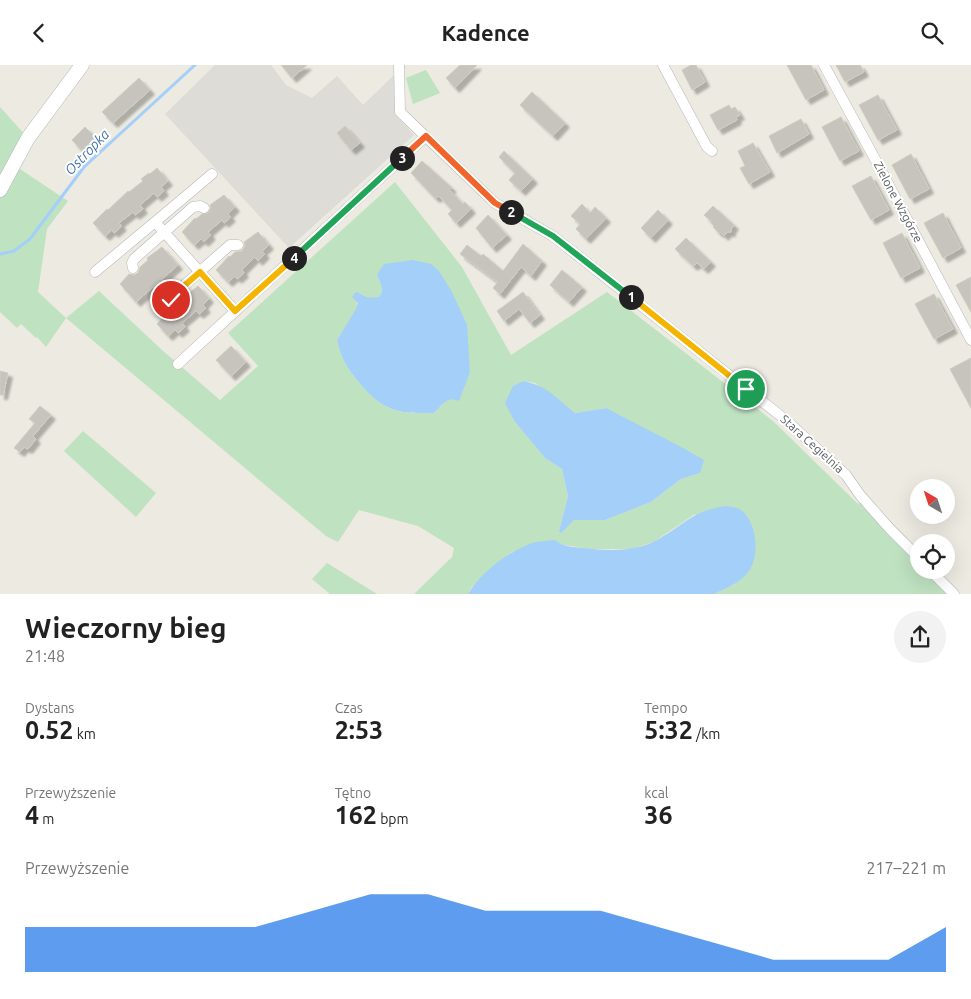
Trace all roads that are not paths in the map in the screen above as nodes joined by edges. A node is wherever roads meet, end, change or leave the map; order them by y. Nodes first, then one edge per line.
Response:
1 (82, 65) edge
2 (399, 65) edge
3 (663, 65) edge
4 (824, 65) edge
5 (426, 136) junction
6 (712, 151) dead end
7 (212, 175) dead end
8 (0, 190) edge
9 (204, 208) dead end
10 (154, 222) junction
11 (164, 232) junction
12 (238, 245) dead end
13 (133, 268) dead end
14 (95, 272) dead end
15 (200, 272) junction
16 (172, 307) dead end
17 (235, 311) junction
18 (971, 340) edge
19 (178, 364) dead end
20 (910, 550) edge
21 (939, 579) edge
22 (954, 594) edge

1 - 8 main road
2 - 5 street, Stara Cegielnia
3 - 6 street
4 - 18 street, Zielone Wzgórze
5 - 17 street
5 - 20 street, Stara Cegielnia
7 - 10 street
9 - 11 street
10 - 11 street
10 - 14 street
11 - 13 street
11 - 15 street
12 - 15 street
15 - 16 street
15 - 17 street
17 - 19 street
21 - 22 street

